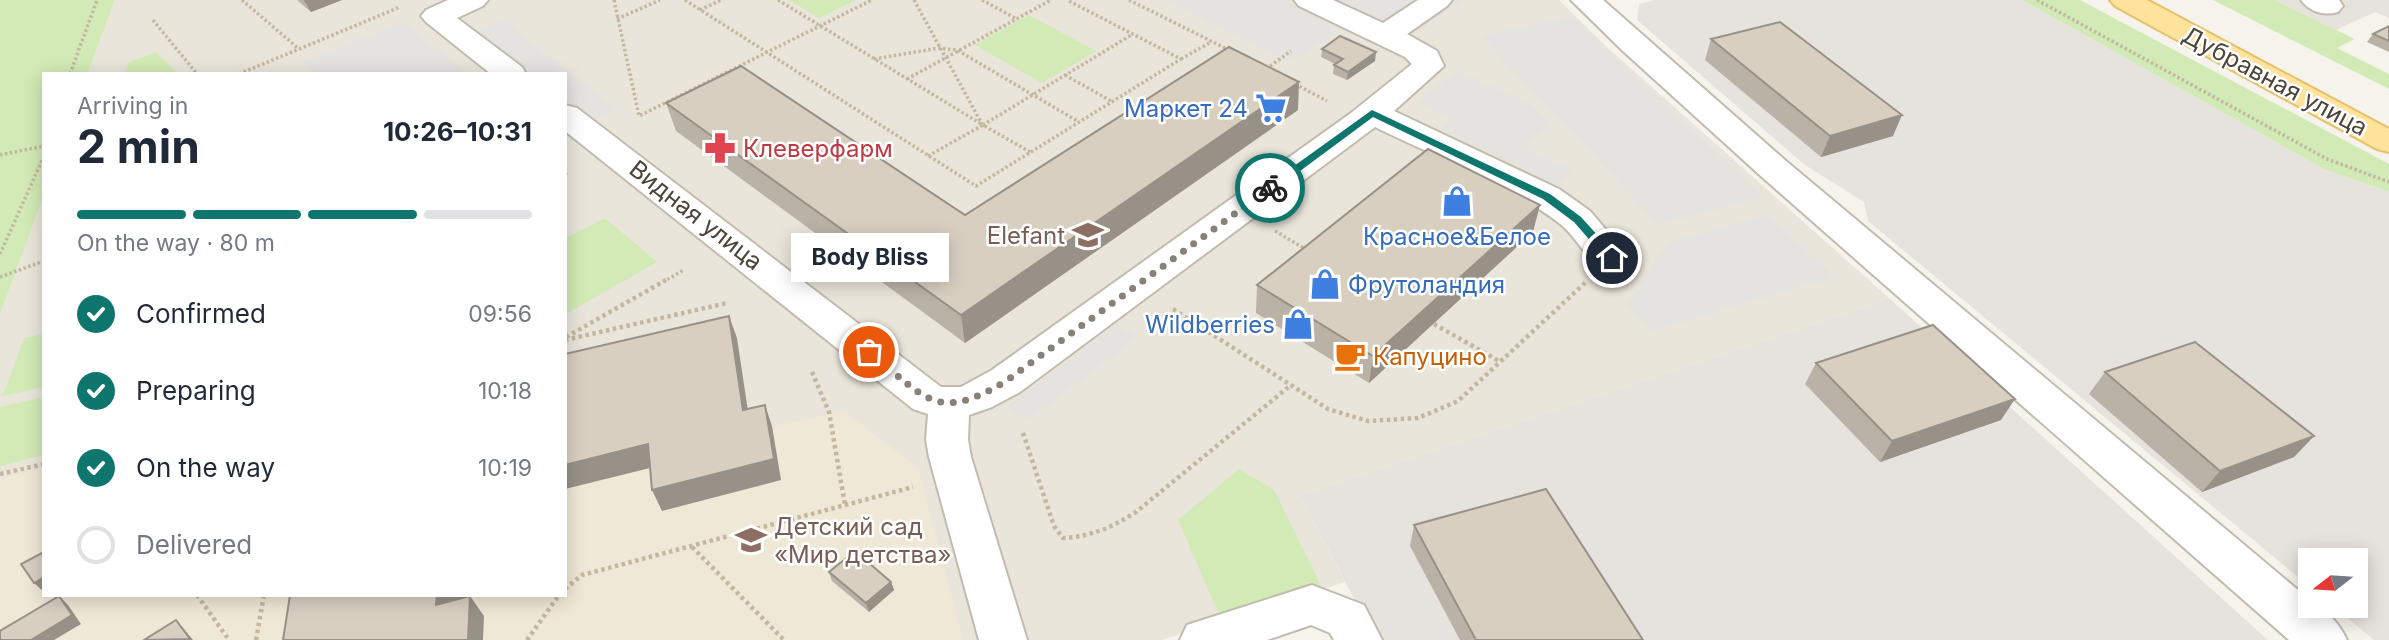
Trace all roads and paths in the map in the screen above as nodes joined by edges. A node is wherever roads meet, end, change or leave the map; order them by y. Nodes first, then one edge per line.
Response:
1 (97, 0) edge
2 (242, 0) edge
3 (473, 0) edge
4 (614, 0) edge
5 (660, 0) edge
6 (685, 0) edge
7 (721, 0) edge
8 (778, 0) edge
9 (872, 0) edge
10 (914, 0) edge
11 (982, 0) edge
12 (1051, 0) edge
13 (1068, 0) edge
14 (1129, 0) edge
15 (1309, 0) edge
16 (1437, 0) edge
17 (1586, 0) edge
18 (2037, 0) edge
19 (2050, 0) edge
20 (2124, 0) edge
21 (2042, 3) junction
22 (401, 7) dead end
23 (700, 10) junction
24 (617, 19) junction
25 (1016, 19) junction
26 (153, 20) dead end
27 (821, 26) junction
28 (1134, 34) junction
29 (1385, 36) junction
30 (1212, 41) junction
31 (939, 48) junction
32 (299, 49) junction
33 (957, 50) junction
34 (1291, 51) dead end
35 (765, 53) junction
36 (1236, 54) edge
37 (944, 59) junction
38 (1181, 59) junction
39 (874, 60) junction
40 (1257, 65) edge
41 (1266, 69) junction
42 (71, 72) edge
43 (195, 72) edge
44 (244, 72) edge
45 (508, 72) edge
46 (1065, 75) junction
47 (1276, 75) edge
48 (906, 79) junction
49 (1287, 80) edge
50 (1032, 94) junction
51 (1111, 102) junction
52 (567, 117) edge
53 (1367, 117) junction
54 (1079, 122) junction
55 (983, 125) junction
56 (2389, 142) edge
57 (42, 146) edge
58 (1030, 152) junction
59 (0, 155) edge
60 (928, 156) junction
61 (42, 160) edge
62 (2389, 182) edge
63 (1274, 230) dead end
64 (1310, 252) edge
65 (0, 254) edge
66 (1612, 258) joint
67 (42, 262) edge
68 (684, 270) dead end
69 (0, 277) edge
70 (727, 303) dead end
71 (1173, 309) dead end
72 (1434, 324) edge
73 (567, 336) edge
74 (567, 337) edge
75 (1499, 361) junction
76 (812, 372) dead end
77 (1291, 385) junction
78 (949, 405) junction
79 (1023, 433) dead end
80 (42, 464) edge
81 (0, 474) edge
82 (923, 485) dead end
83 (845, 505) junction
84 (691, 546) junction
85 (567, 587) edge
86 (198, 597) edge
87 (264, 597) edge
88 (558, 597) edge
89 (229, 640) edge
90 (256, 640) edge
91 (527, 640) edge
92 (784, 640) edge
93 (1003, 640) edge
94 (1203, 640) edge
95 (1358, 640) edge
96 (2323, 640) edge

1 - 42 path
2 - 32 path
3 - 45 street
4 - 24 path
5 - 24 path
6 - 23 path
7 - 23 path
8 - 27 path
9 - 27 path
10 - 31 path
11 - 25 path
12 - 25 path
13 - 28 path
14 - 30 path
15 - 29 street
16 - 29 street
17 - 96 street
18 - 21 path
19 - 21 path
20 - 56 main road, Дубравная улица
21 - 62 path
22 - 32 path
23 - 35 path
24 - 35 path
25 - 33 path
26 - 43 path
27 - 35 path
27 - 39 path
28 - 38 path
28 - 46 path
29 - 53 street
30 - 36 path
30 - 38 path
31 - 33 path
31 - 37 path
31 - 39 path
32 - 44 path
33 - 37 path
33 - 50 path
34 - 41 path
35 - 60 path
37 - 48 path
37 - 55 path
38 - 51 path
39 - 48 path
40 - 41 path
41 - 47 path
46 - 50 path
46 - 51 path
48 - 55 path
49 - 53 path
50 - 54 path
50 - 55 path
51 - 54 path
52 - 78 street, Видная улица
53 - 66 street
53 - 78 street
54 - 58 path
55 - 58 path
55 - 60 path
57 - 59 path
58 - 60 path
61 - 65 path
63 - 64 path
66 - 75 path
67 - 69 path
68 - 73 path
70 - 74 path
71 - 77 path
72 - 75 path
75 - 77 path
76 - 83 path
77 - 79 path
78 - 93 street
80 - 81 path
82 - 83 path
83 - 84 path
84 - 85 path
84 - 92 path
86 - 89 path
87 - 90 path
88 - 91 path
94 - 95 street

